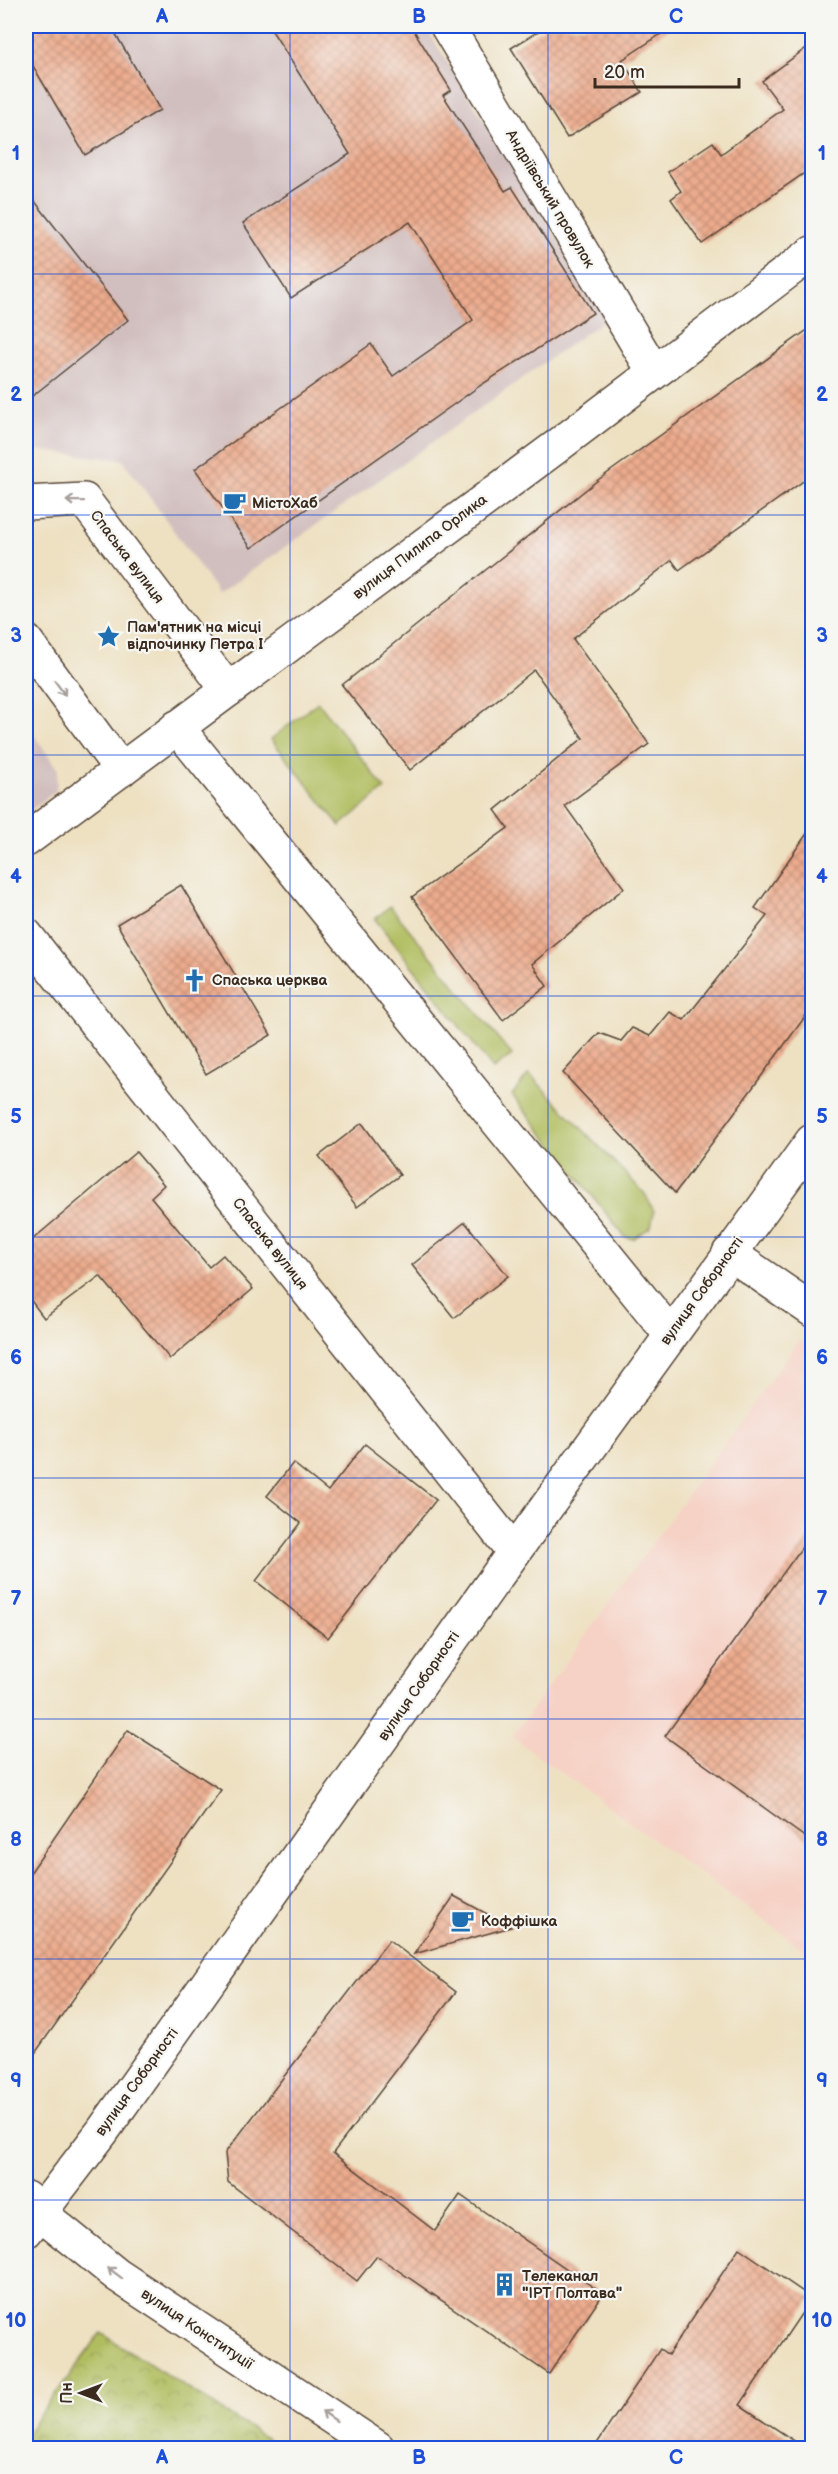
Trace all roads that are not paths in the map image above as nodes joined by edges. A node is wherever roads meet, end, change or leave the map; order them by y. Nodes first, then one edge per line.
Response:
1 (447, 26) edge
2 (813, 253) edge
3 (654, 372) junction
4 (26, 503) edge
5 (26, 641) edge
6 (228, 690) junction
7 (177, 727) junction
8 (121, 770) junction
9 (26, 840) edge
10 (26, 935) edge
11 (813, 1141) edge
12 (729, 1253) junction
13 (813, 1310) edge
14 (671, 1335) junction
15 (514, 1552) junction
16 (30, 2214) edge
17 (378, 2448) edge

1 - 3 street, Андріївський провулок
2 - 3 street, вулиця Пилипа Орлика
3 - 6 street, вулиця Пилипа Орлика
6 -> 4 street, Спаська вулиця
5 -> 8 street
6 - 7 street, вулиця Пилипа Орлика
7 - 8 street, вулиця Пилипа Орлика
7 - 14 street
8 - 9 street, вулиця Пилипа Орлика
10 - 15 street, Спаська вулиця
11 - 12 street, вулиця Соборності
12 - 13 street
12 - 14 street, вулиця Соборності
14 - 15 street, вулиця Соборності
15 - 16 street, вулиця Соборності
17 -> 16 street, вулиця Конституції

